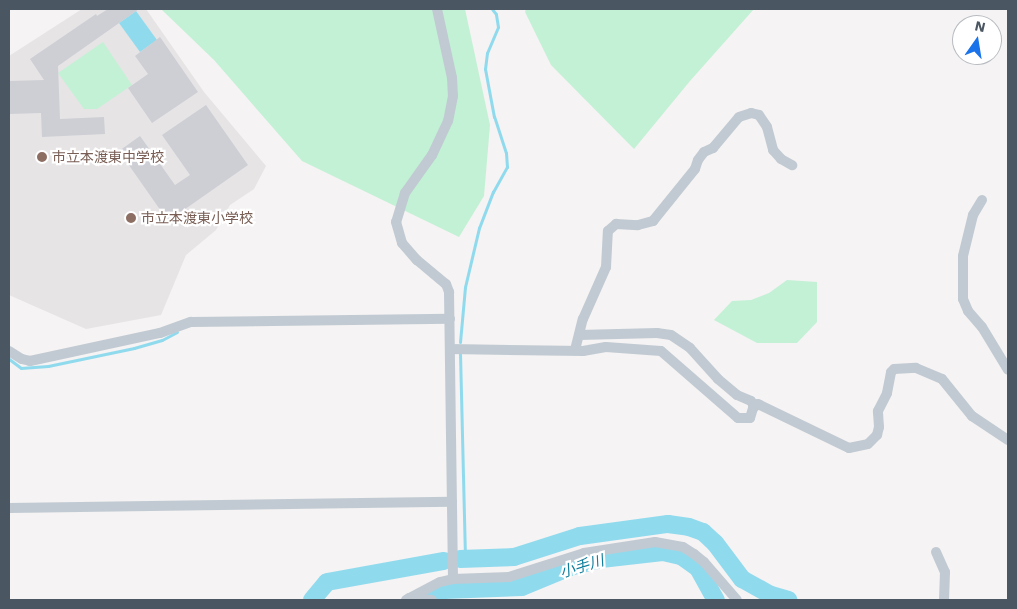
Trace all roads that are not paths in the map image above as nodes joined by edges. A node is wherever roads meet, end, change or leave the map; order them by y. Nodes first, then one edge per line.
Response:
1 (437, 9) edge
2 (792, 165) dead end
3 (982, 200) dead end
4 (450, 319) junction
5 (579, 334) junction
6 (450, 349) junction
7 (9, 350) edge
8 (575, 350) junction
9 (1008, 370) edge
10 (754, 406) junction
11 (1008, 440) edge
12 (452, 502) junction
13 (9, 508) edge
14 (936, 552) dead end
15 (453, 580) junction
16 (407, 599) edge
17 (427, 600) edge
18 (432, 600) edge
19 (737, 600) edge
20 (944, 600) edge

1 - 4 street
2 - 5 street
3 - 9 street
4 - 6 street
4 - 7 street
5 - 8 street
5 - 10 street
6 - 8 street
6 - 12 street
8 - 10 street
10 - 11 street
12 - 13 street
12 - 15 street
14 - 20 street
15 - 16 street
15 - 19 street
16 - 17 street
17 - 18 street

